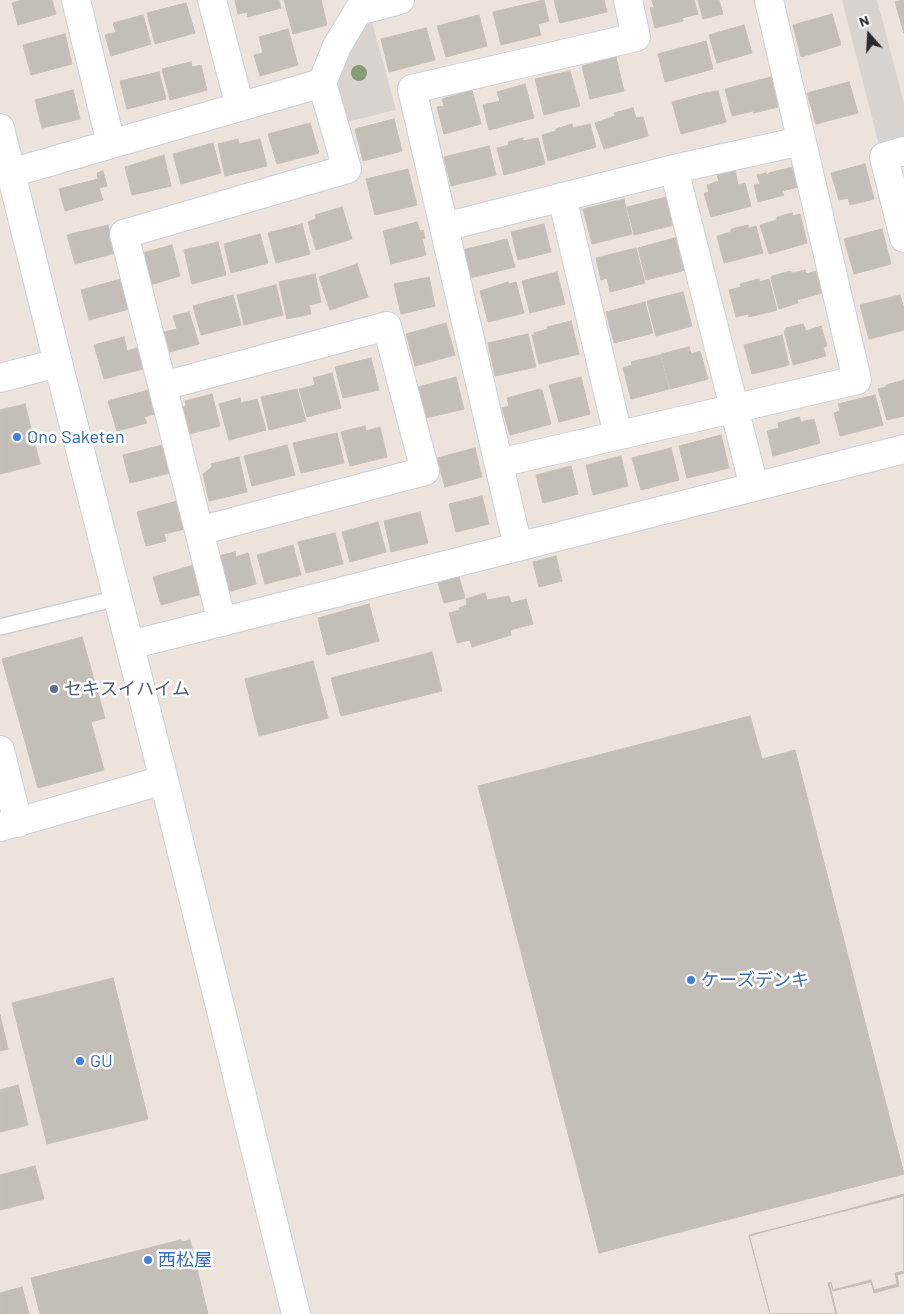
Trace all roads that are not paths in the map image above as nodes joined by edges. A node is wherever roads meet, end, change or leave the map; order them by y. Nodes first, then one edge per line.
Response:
1 (76, 0) edge
2 (212, 0) edge
3 (400, 0) edge
4 (628, 0) edge
5 (768, 0) edge
6 (357, 6) edge
7 (322, 83) junction
8 (240, 106) junction
9 (0, 128) edge
10 (801, 141) junction
11 (111, 144) junction
12 (904, 152) edge
13 (674, 169) junction
14 (11, 173) junction
15 (562, 197) junction
16 (444, 227) junction
17 (904, 238) edge
18 (58, 363) junction
19 (0, 378) edge
20 (163, 386) junction
21 (734, 408) junction
22 (618, 435) junction
23 (904, 449) edge
24 (499, 463) junction
25 (754, 487) junction
26 (199, 531) junction
27 (518, 546) junction
28 (118, 598) junction
29 (222, 622) junction
30 (0, 627) edge
31 (130, 645) junction
32 (0, 750) edge
33 (164, 780) junction
34 (9, 825) edge
35 (296, 1314) edge

1 - 11 street
2 - 8 street
3 - 6 street
4 - 16 street
5 - 10 street
6 - 7 street
7 - 8 street
7 - 20 street
8 - 11 street
9 - 14 street
10 - 13 street
10 - 21 street
11 - 14 street
12 - 17 street
13 - 15 street
13 - 21 street
14 - 18 street
15 - 16 street
15 - 22 street
16 - 24 street
18 - 19 street
18 - 28 street
20 - 26 street
20 - 26 street
21 - 22 street
21 - 25 street
22 - 24 street
23 - 25 street
24 - 27 street
25 - 27 street
26 - 29 street
27 - 29 street
28 - 30 lane
28 - 31 street
29 - 31 street
31 - 33 street
32 - 34 street
33 - 34 street
33 - 35 street

